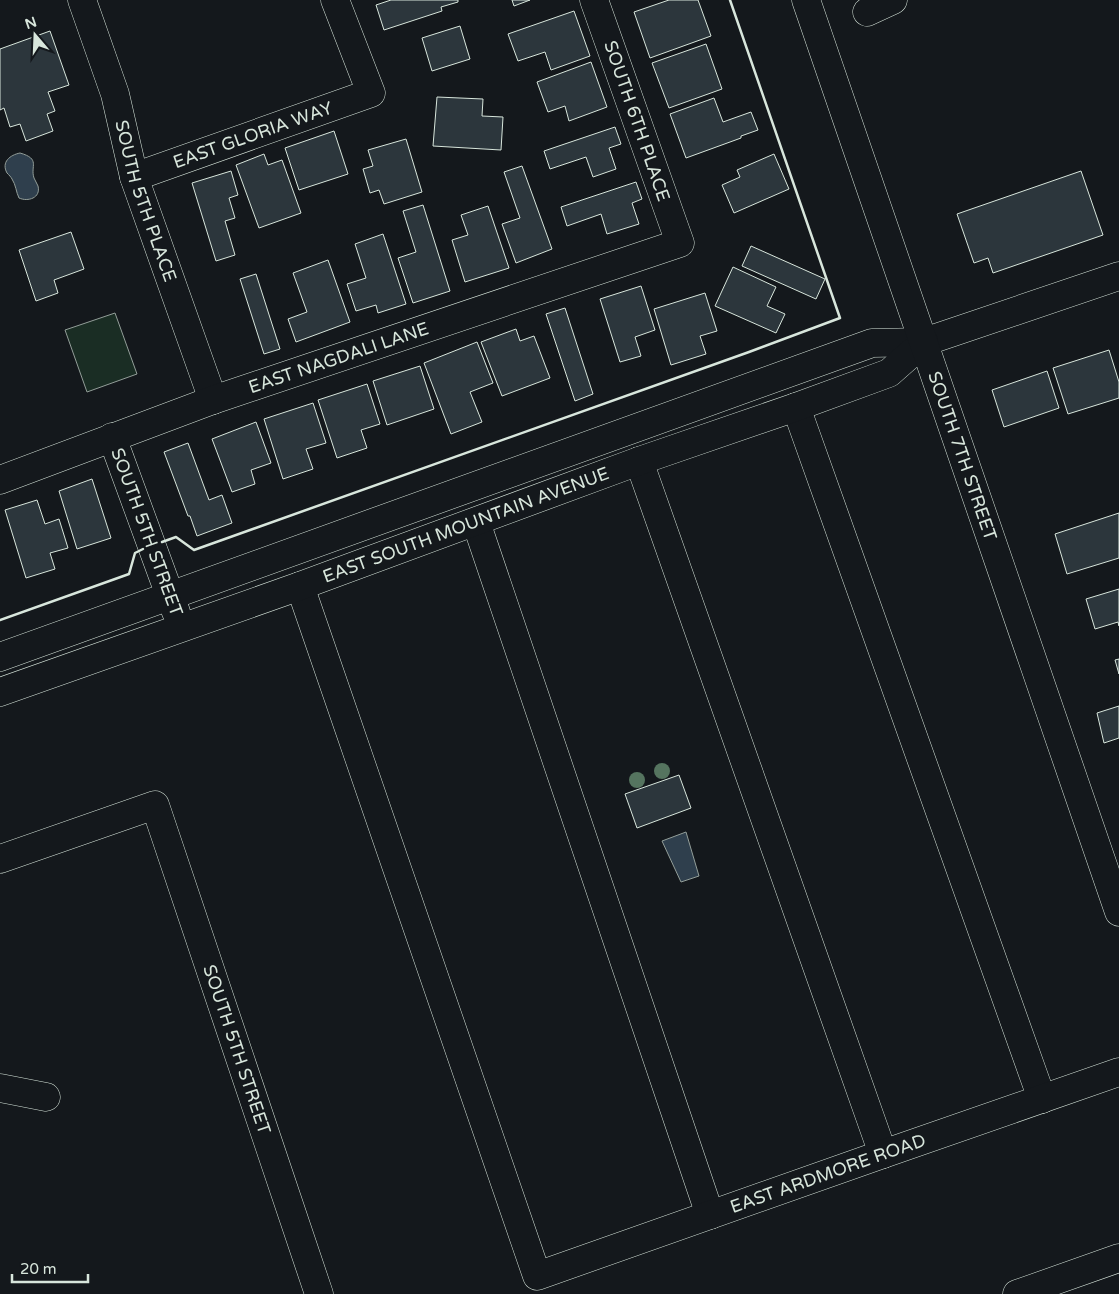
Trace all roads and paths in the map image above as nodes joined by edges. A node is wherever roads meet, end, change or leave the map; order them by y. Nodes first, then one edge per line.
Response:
1 (82, 0) edge
2 (335, 0) edge
3 (594, 0) edge
4 (806, 0) edge
5 (893, 0) edge
6 (866, 12) dead end
7 (134, 177) junction
8 (680, 243) joint
9 (1119, 276) edge
10 (924, 342) junction
11 (213, 400) junction
12 (796, 407) junction
13 (112, 438) junction
14 (639, 461) junction
15 (3, 470) edge
16 (476, 522) junction
17 (300, 586) junction
18 (170, 596) junction
19 (182, 627) junction
20 (0, 657) edge
21 (0, 692) edge
22 (0, 859) edge
23 (1119, 912) edge
24 (1119, 1072) edge
25 (0, 1088) edge
26 (46, 1097) dead end
27 (1042, 1099) junction
28 (883, 1154) junction
29 (710, 1215) junction
30 (1119, 1258) edge
31 (317, 1293) edge
32 (1017, 1294) edge

1 - 7 street, SOUTH 5TH PLACE
2 - 7 street, EAST GLORIA WAY
3 - 8 street, SOUTH 6TH PLACE
4 - 10 street, SOUTH 7TH STREET
5 - 6 street
7 - 11 street, SOUTH 5TH PLACE
8 - 11 street, EAST NAGDALI LANE
9 - 10 street, EAST SOUTH MOUNTAIN AVENUE
10 - 12 street, EAST SOUTH MOUNTAIN AVENUE
10 - 18 street, EAST SOUTH MOUNTAIN AVENUE
10 - 23 street, SOUTH 7TH STREET
11 - 13 street, EAST NAGDALI LANE
12 - 14 street, EAST SOUTH MOUNTAIN AVENUE
12 - 27 street
13 - 15 street, EAST NAGDALI LANE
13 - 18 street, SOUTH 5TH STREET
14 - 16 street, EAST SOUTH MOUNTAIN AVENUE
14 - 28 street
16 - 17 street, EAST SOUTH MOUNTAIN AVENUE
16 - 29 street
17 - 19 street, EAST SOUTH MOUNTAIN AVENUE
17 - 29 street, EAST ARDMORE ROAD
18 - 19 street, SOUTH 5TH STREET
18 - 20 street, EAST SOUTH MOUNTAIN AVENUE
19 - 21 street, EAST SOUTH MOUNTAIN AVENUE
22 - 31 street, SOUTH 5TH STREET
24 - 27 street, EAST ARDMORE ROAD
25 - 26 street
27 - 28 street, EAST ARDMORE ROAD
28 - 29 street, EAST ARDMORE ROAD
30 - 32 street

